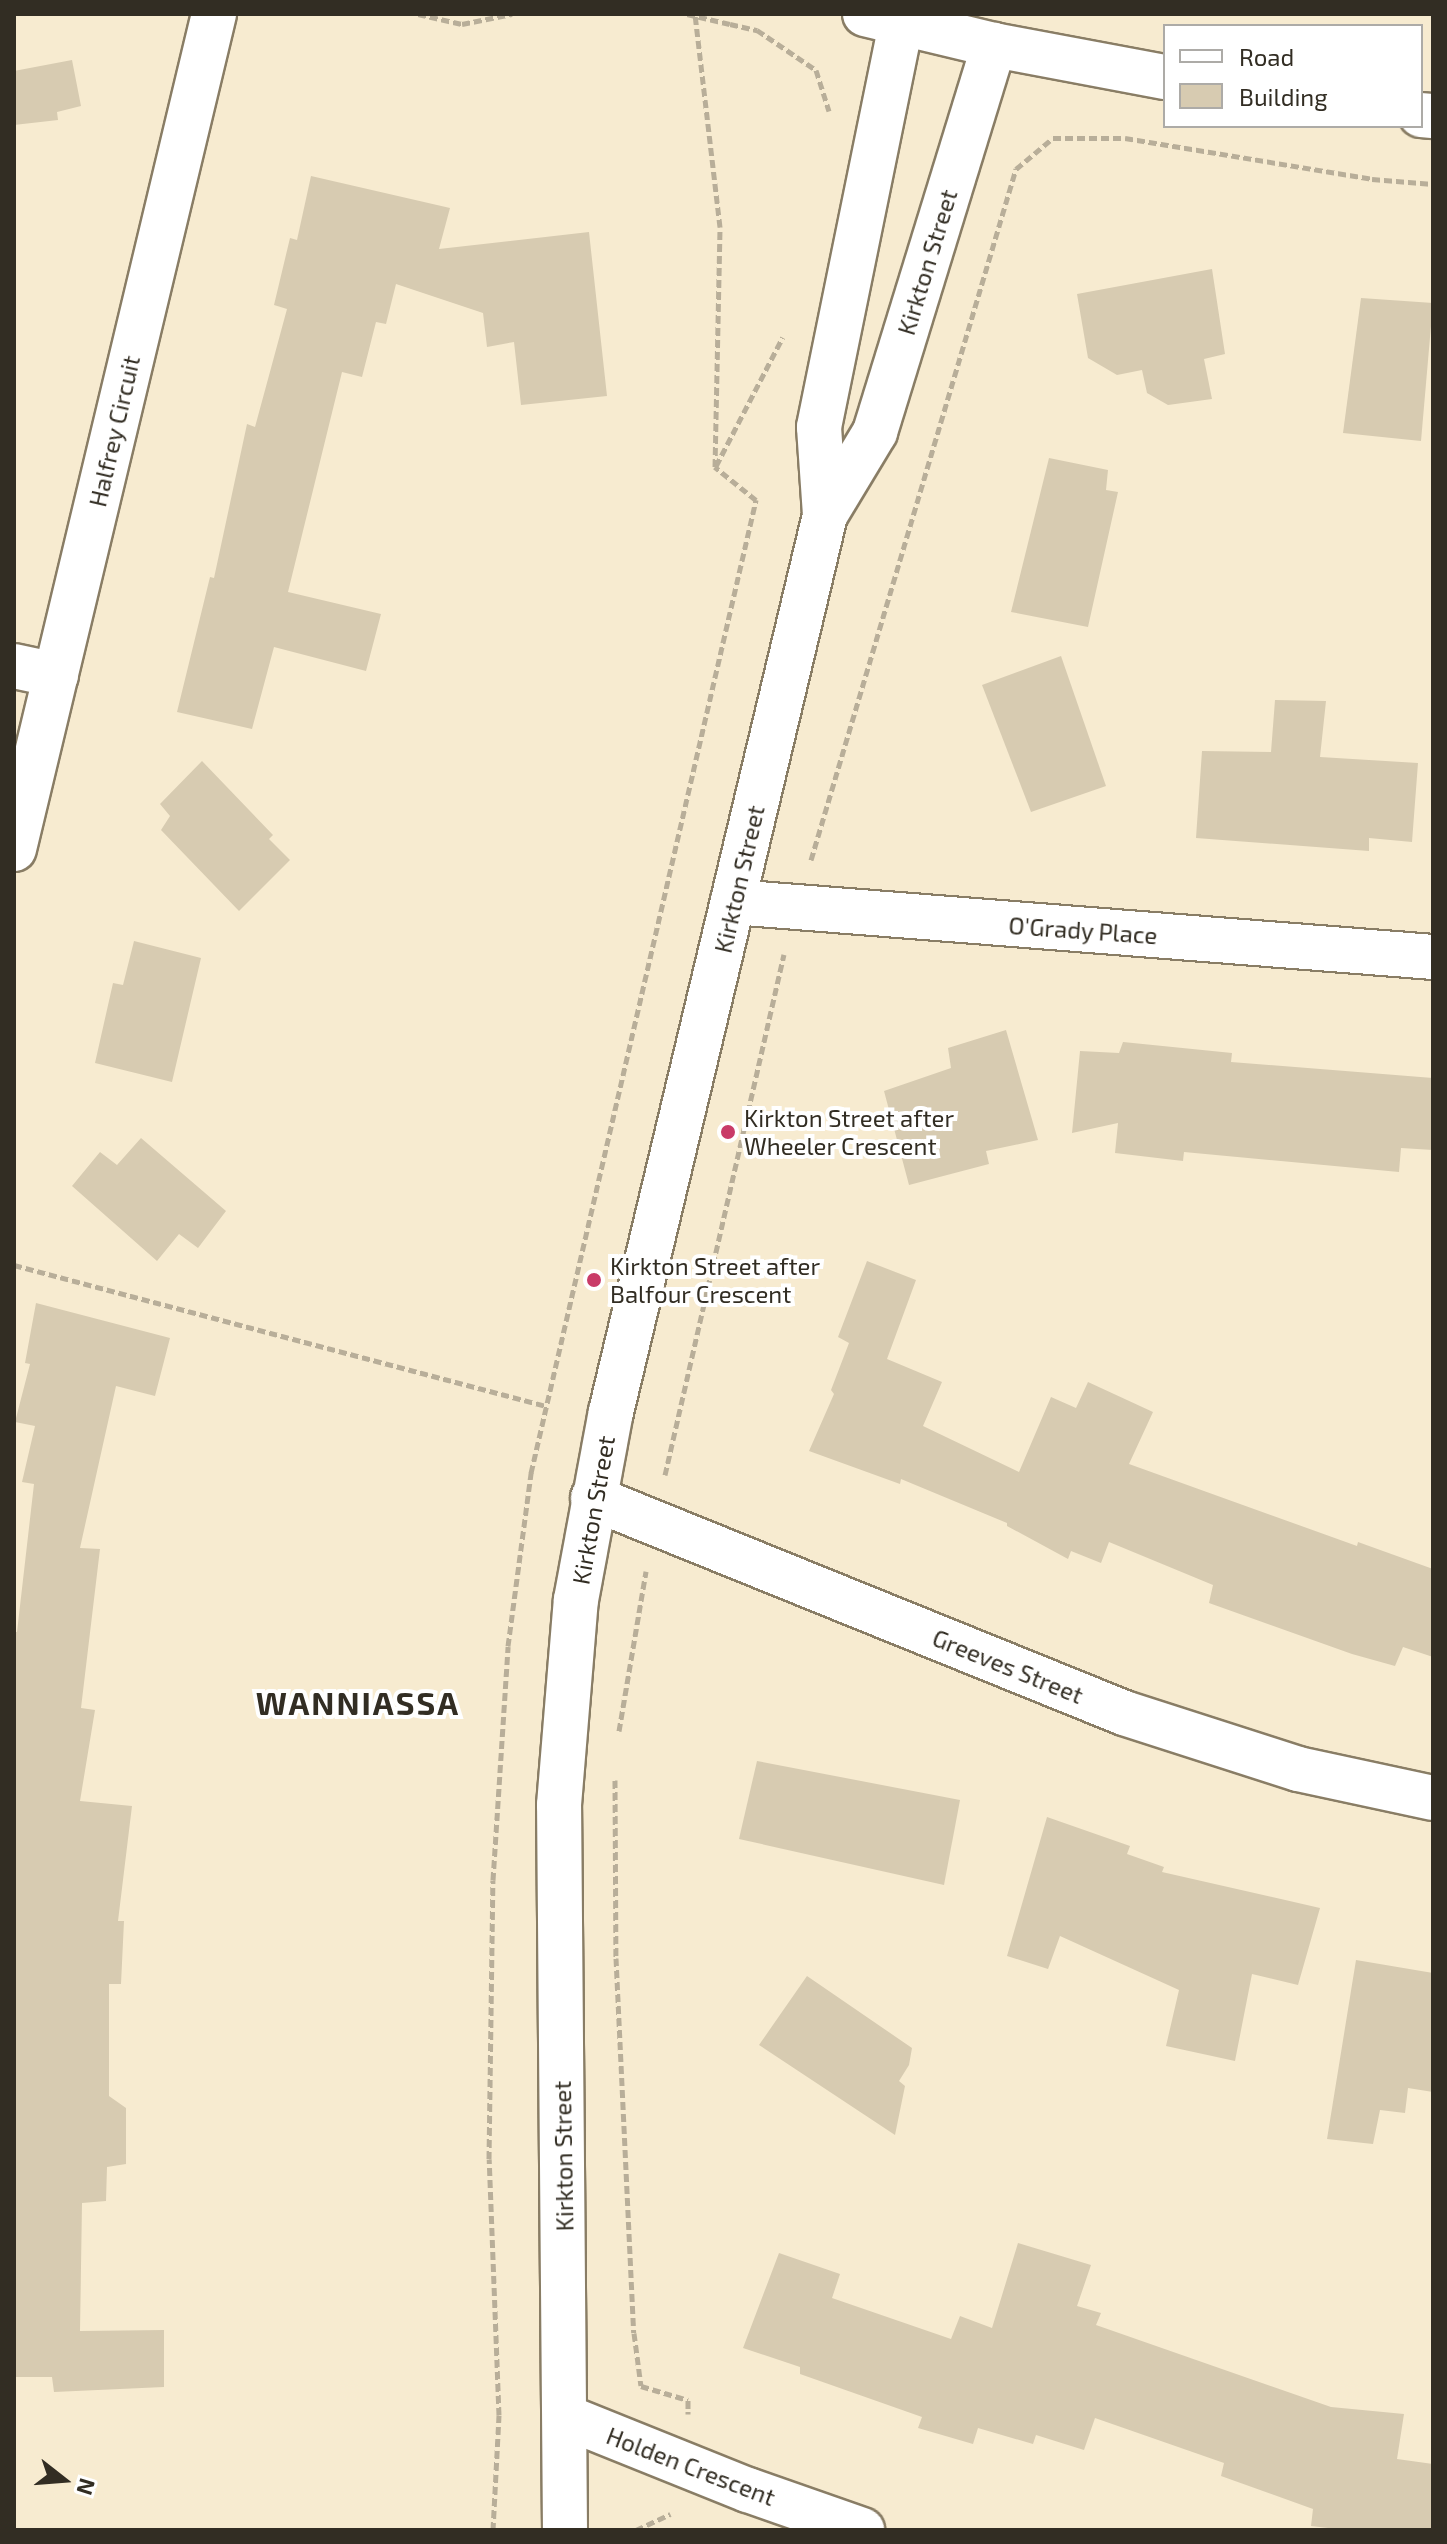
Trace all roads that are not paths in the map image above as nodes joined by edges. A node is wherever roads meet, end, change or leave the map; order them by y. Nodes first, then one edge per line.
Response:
1 (214, 14) edge
2 (883, 18) edge
3 (994, 45) junction
4 (1163, 77) edge
5 (825, 515) junction
6 (14, 666) edge
7 (56, 675) junction
8 (14, 849) edge
9 (733, 902) junction
10 (1433, 957) edge
11 (593, 1498) junction
12 (1433, 1798) edge
13 (566, 2417) junction
14 (565, 2530) edge
15 (862, 2530) edge

1 - 7 street, Halfrey Circuit
2 - 3 street
2 - 5 street, Kirkton Street
3 - 4 street
3 - 5 street, Kirkton Street
5 - 9 street, Kirkton Street
6 - 7 street
7 - 8 street, Halfrey Circuit
9 - 10 street, O'Grady Place
9 - 11 street, Kirkton Street
11 - 12 street, Greeves Street
11 - 13 street, Kirkton Street
13 - 14 street, Kirkton Street
13 - 15 street, Holden Crescent

